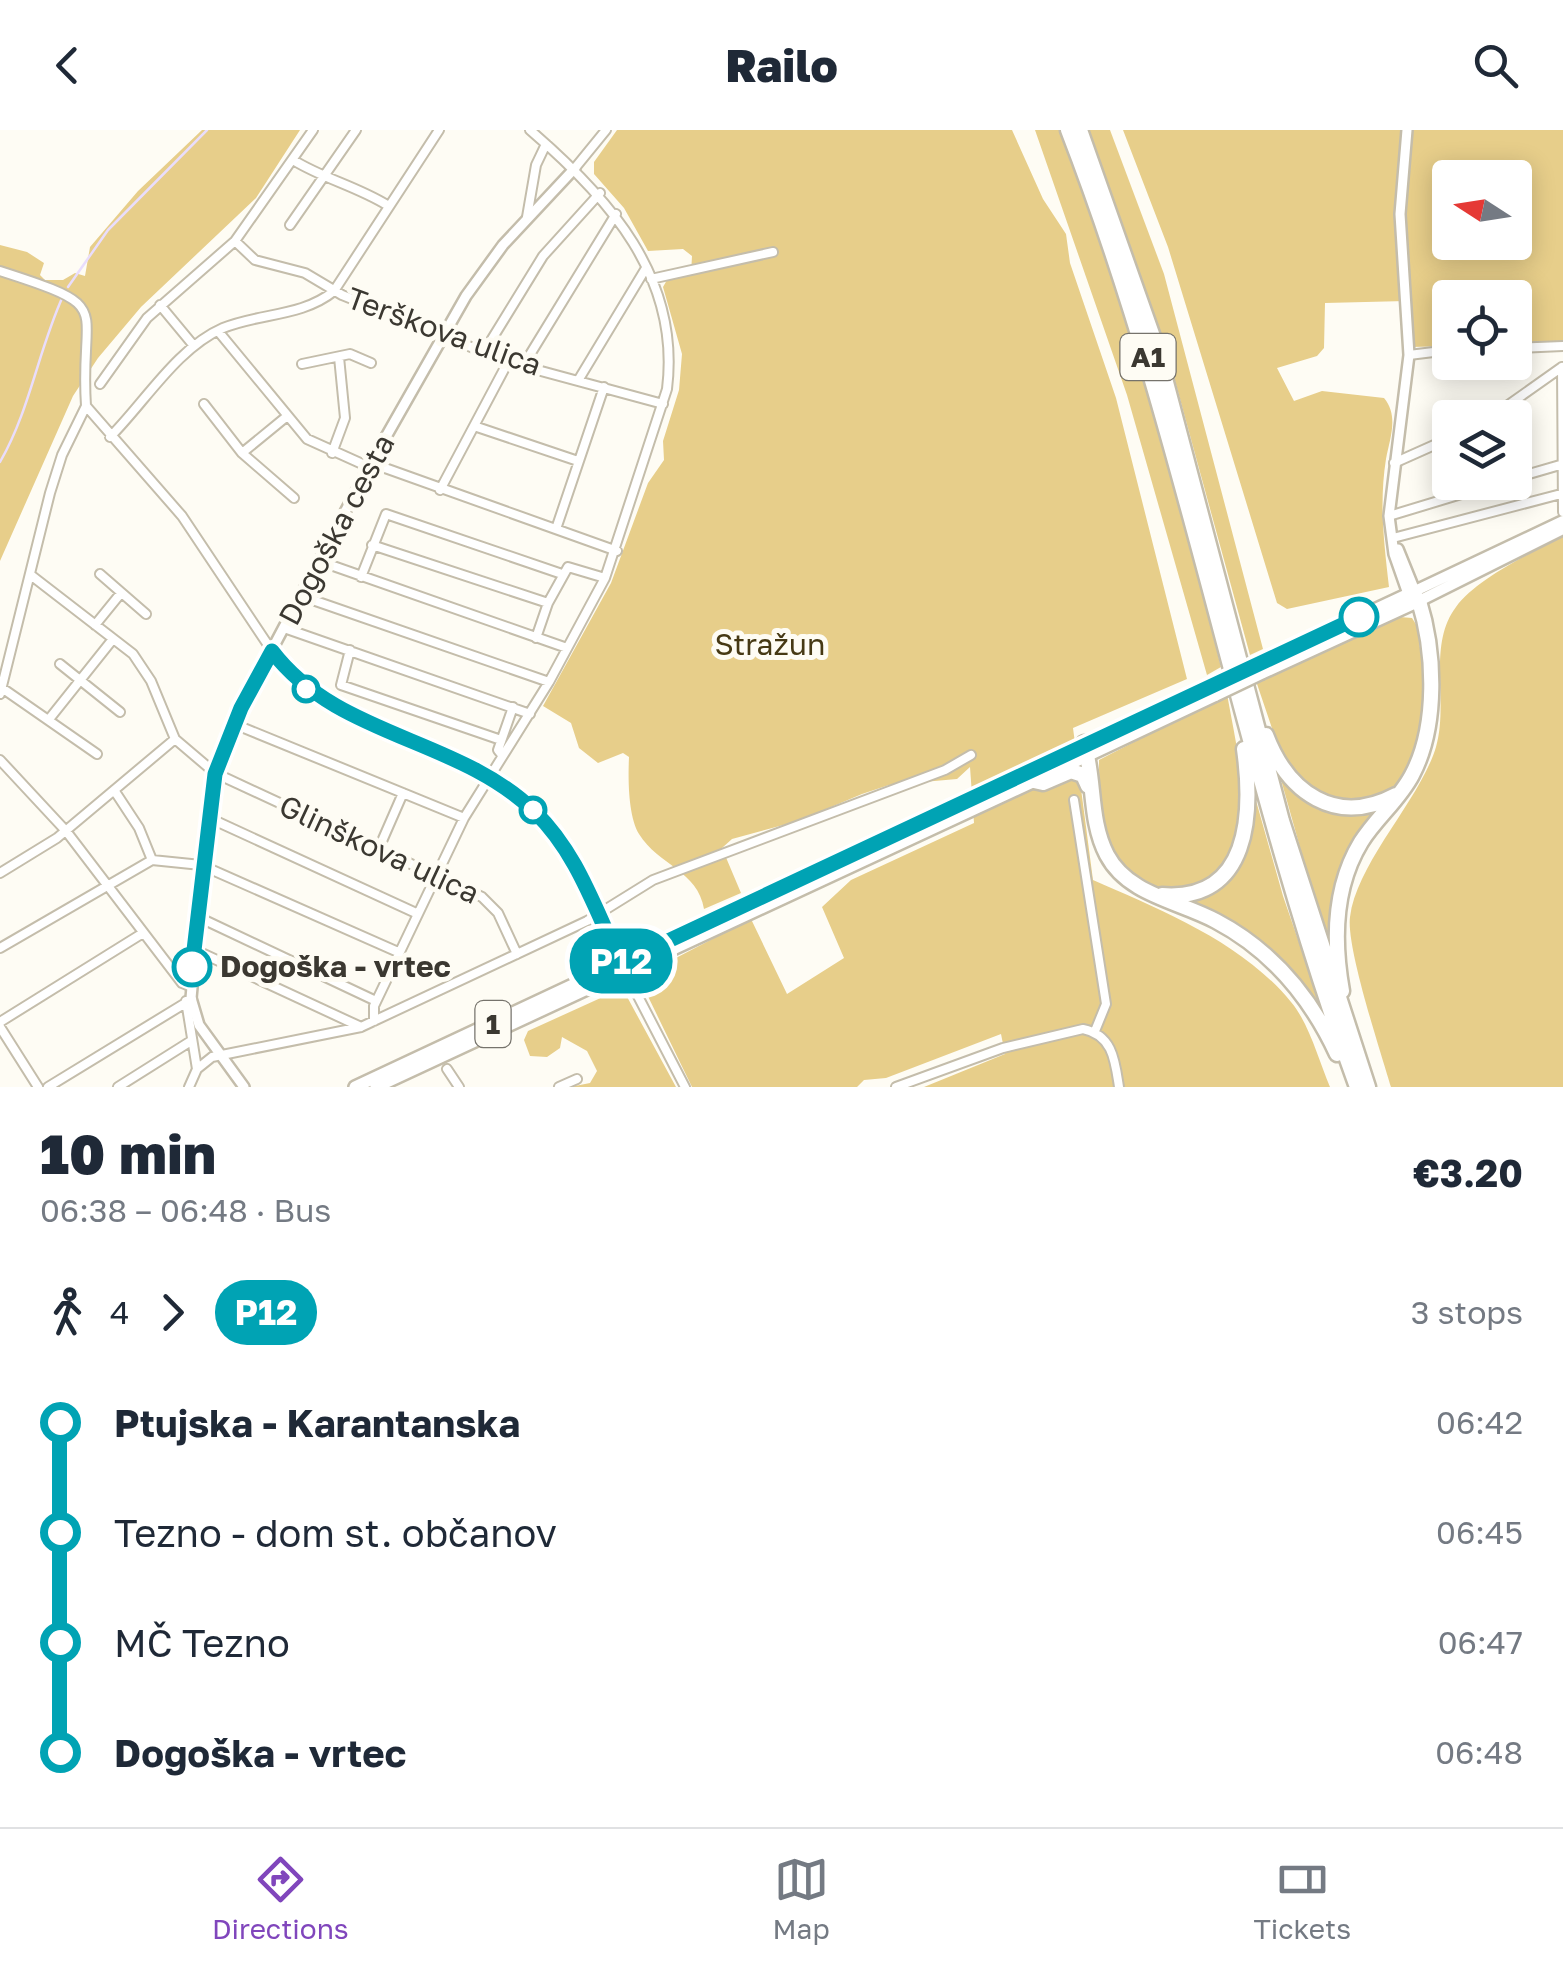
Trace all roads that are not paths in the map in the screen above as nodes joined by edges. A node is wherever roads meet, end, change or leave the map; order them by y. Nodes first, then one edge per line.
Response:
1 (313, 130) edge
2 (356, 130) edge
3 (439, 130) edge
4 (530, 130) edge
5 (606, 130) edge
6 (1068, 130) edge
7 (1080, 130) edge
8 (1406, 130) edge
9 (542, 137) edge
10 (293, 160) junction
11 (575, 168) junction
12 (323, 178) junction
13 (600, 192) junction
14 (387, 205) junction
15 (616, 214) junction
16 (528, 217) junction
17 (290, 226) dead end
18 (235, 241) junction
19 (774, 252) dead end
20 (646, 268) junction
21 (0, 271) edge
22 (651, 280) junction
23 (334, 292) junction
24 (160, 305) junction
25 (218, 330) junction
26 (443, 337) junction
27 (194, 346) junction
28 (1563, 346) edge
29 (1532, 347) edge
30 (484, 352) junction
31 (1432, 352) edge
32 (1408, 354) junction
33 (339, 357) junction
34 (508, 362) junction
35 (371, 363) dead end
36 (302, 364) dead end
37 (523, 366) junction
38 (1562, 367) edge
39 (579, 379) junction
40 (100, 384) dead end
41 (604, 387) junction
42 (1515, 400) edge
43 (204, 404) dead end
44 (663, 404) junction
45 (86, 406) junction
46 (286, 417) junction
47 (474, 426) junction
48 (110, 437) junction
49 (1561, 437) edge
50 (1432, 446) edge
51 (242, 452) junction
52 (332, 453) junction
53 (578, 461) junction
54 (1394, 463) junction
55 (370, 465) junction
56 (1560, 465) junction
57 (1532, 473) edge
58 (440, 490) junction
59 (1561, 494) edge
60 (294, 498) dead end
61 (1442, 500) edge
62 (1563, 512) edge
63 (1390, 516) junction
64 (1563, 525) edge
65 (556, 529) junction
66 (1393, 538) junction
67 (372, 545) junction
68 (617, 550) junction
69 (319, 561) junction
70 (100, 574) dead end
71 (562, 574) junction
72 (32, 576) junction
73 (362, 577) junction
74 (605, 578) junction
75 (121, 593) junction
76 (301, 596) junction
77 (1414, 597) junction
78 (548, 604) junction
79 (146, 614) dead end
80 (96, 625) junction
81 (284, 628) junction
82 (536, 638) junction
83 (112, 639) junction
84 (566, 648) junction
85 (350, 650) junction
86 (272, 651) junction
87 (60, 664) dead end
88 (82, 680) junction
89 (549, 682) junction
90 (1, 691) edge
91 (512, 707) junction
92 (1245, 707) junction
93 (120, 712) dead end
94 (530, 714) junction
95 (50, 718) junction
96 (234, 724) junction
97 (175, 740) junction
98 (501, 740) junction
99 (1086, 750) junction
100 (97, 754) dead end
101 (502, 755) junction
102 (971, 756) dead end
103 (0, 760) edge
104 (215, 774) junction
105 (488, 776) junction
106 (1034, 781) junction
107 (114, 790) junction
108 (403, 793) junction
109 (1401, 793) junction
110 (1074, 800) dead end
111 (1093, 801) junction
112 (207, 817) junction
113 (464, 818) junction
114 (66, 831) junction
115 (379, 848) junction
116 (152, 860) junction
117 (202, 865) junction
118 (0, 873) edge
119 (435, 874) junction
120 (108, 885) junction
121 (1152, 893) junction
122 (416, 913) junction
123 (599, 914) junction
124 (196, 916) junction
125 (144, 933) junction
126 (0, 948) edge
127 (193, 949) junction
128 (398, 952) junction
129 (517, 954) junction
130 (624, 968) junction
131 (192, 988) junction
132 (189, 1000) junction
133 (376, 1001) junction
134 (374, 1021) junction
135 (0, 1024) edge
136 (361, 1027) junction
137 (1095, 1032) junction
138 (1348, 1032) junction
139 (191, 1041) junction
140 (221, 1056) junction
141 (197, 1069) junction
142 (447, 1069) dead end
143 (577, 1080) dead end
144 (38, 1087) edge
145 (48, 1087) edge
146 (118, 1087) edge
147 (189, 1087) edge
148 (244, 1087) edge
149 (355, 1087) edge
150 (376, 1087) edge
151 (459, 1087) edge
152 (559, 1087) edge
153 (685, 1087) edge
154 (896, 1087) edge
155 (1118, 1087) edge
156 (1354, 1087) edge
157 (1368, 1087) edge

1 - 10 street
2 - 12 street
3 - 14 street
4 - 9 street
5 - 11 street, Dogoška cesta
6 - 92 highway, A1
7 - 92 highway, A1
8 - 32 street
9 - 11 street
9 - 16 street
10 - 12 street
10 - 18 street
11 - 13 street
11 - 16 street, Dogoška cesta
12 - 14 street
12 - 17 street
13 - 15 street
13 - 30 street
14 - 23 street
15 - 20 street
15 - 37 street
16 - 26 street, Dogoška cesta
18 - 23 street, Terškova ulica
18 - 24 street
19 - 22 street
20 - 22 street
20 - 39 street
21 - 45 street
22 - 44 street
23 - 25 street
23 - 26 street, Terškova ulica
24 - 27 street
24 - 40 street
25 - 27 street
25 - 46 street
26 - 30 street, Terškova ulica
26 - 55 street, Dogoška cesta
27 - 48 street
28 - 29 street
30 - 34 street, Terškova ulica
31 - 32 street
32 - 54 street
33 - 35 street
33 - 36 street
33 - 52 street
34 - 37 street, Terškova ulica
34 - 47 street
37 - 39 street, Terškova ulica
38 - 42 street
38 - 49 street
39 - 41 street, Terškova ulica
41 - 44 street, Terškova ulica
41 - 53 street
43 - 51 street
44 - 68 street
45 - 48 street
45 - 72 street
46 - 51 street
46 - 52 street
47 - 53 street
47 - 58 street
48 - 86 street
49 - 56 street
50 - 54 street
51 - 60 street
52 - 55 street
53 - 65 street
54 - 63 street
55 - 58 street
55 - 69 street, Dogoška cesta
56 - 57 street
56 - 59 street
58 - 65 street
59 - 62 street
59 - 66 street
61 - 63 street
63 - 66 street
64 - 77 main road
65 - 68 street
66 - 77 street
67 - 71 street
67 - 73 street
67 - 78 street
68 - 74 street
69 - 73 street
69 - 76 street, Dogoška cesta
70 - 75 street
71 - 74 street
71 - 78 street
72 - 80 street
72 - 90 street
73 - 82 street
74 - 84 street
75 - 79 street
75 - 80 street
76 - 81 street, Dogoška cesta
76 - 89 street
77 - 99 main road, 1, bridge
77 - 109 highway
78 - 82 street
80 - 83 street
81 - 85 street
81 - 86 street, Dogoška cesta
82 - 84 street
83 - 88 street
83 - 97 street
84 - 89 street
85 - 91 street
85 - 98 street
86 - 96 street, Dogoška cesta
86 - 105 street
87 - 88 street
88 - 93 street
88 - 95 street
89 - 94 street
90 - 95 street
91 - 94 street
91 - 98 street
92 - 109 highway
92 - 121 highway
92 - 138 highway, A1
92 - 156 highway, A1
94 - 101 street
95 - 100 street
96 - 104 street, Dogoška cesta
96 - 108 street
97 - 104 street, Glinškova ulica
97 - 107 street
98 - 101 street
99 - 106 main road, 1
99 - 111 highway
99 - 130 main road, 1
101 - 105 street
102 - 123 street
103 - 114 street
104 - 112 street, Dogoška cesta
104 - 115 street, Glinškova ulica
105 - 113 street
105 - 123 street
106 - 111 highway
106 - 130 main road, 1
107 - 114 street
107 - 116 street
108 - 113 street
108 - 115 street
109 - 138 highway
110 - 137 street
111 - 121 highway
112 - 117 street, Dogoška cesta
112 - 122 street
113 - 119 street
114 - 118 street
114 - 120 street
115 - 119 street, Glinškova ulica
116 - 117 street
116 - 120 street
117 - 124 street, Dogoška cesta
117 - 128 street
119 - 122 street
119 - 129 street, Glinškova ulica
120 - 125 street
120 - 126 street
121 - 156 highway
122 - 128 street
123 - 129 street
123 - 130 street
124 - 127 street, Dogoška cesta
124 - 133 street
125 - 131 street
125 - 135 street
127 - 131 street, Dogoška cesta
127 - 136 street
128 - 133 street
129 - 134 street
130 - 149 main road, 1
130 - 150 main road, 1
130 - 153 street
131 - 132 street, Dogoška cesta
132 - 139 street
132 - 140 street, Dogoška cesta
132 - 145 street
133 - 134 street
134 - 136 street
135 - 144 street
136 - 140 street
137 - 154 street
137 - 155 street
138 - 157 highway, A1
139 - 141 street
139 - 146 street
140 - 141 street
140 - 148 street, Dogoška cesta
141 - 147 street
142 - 151 street
143 - 152 street

